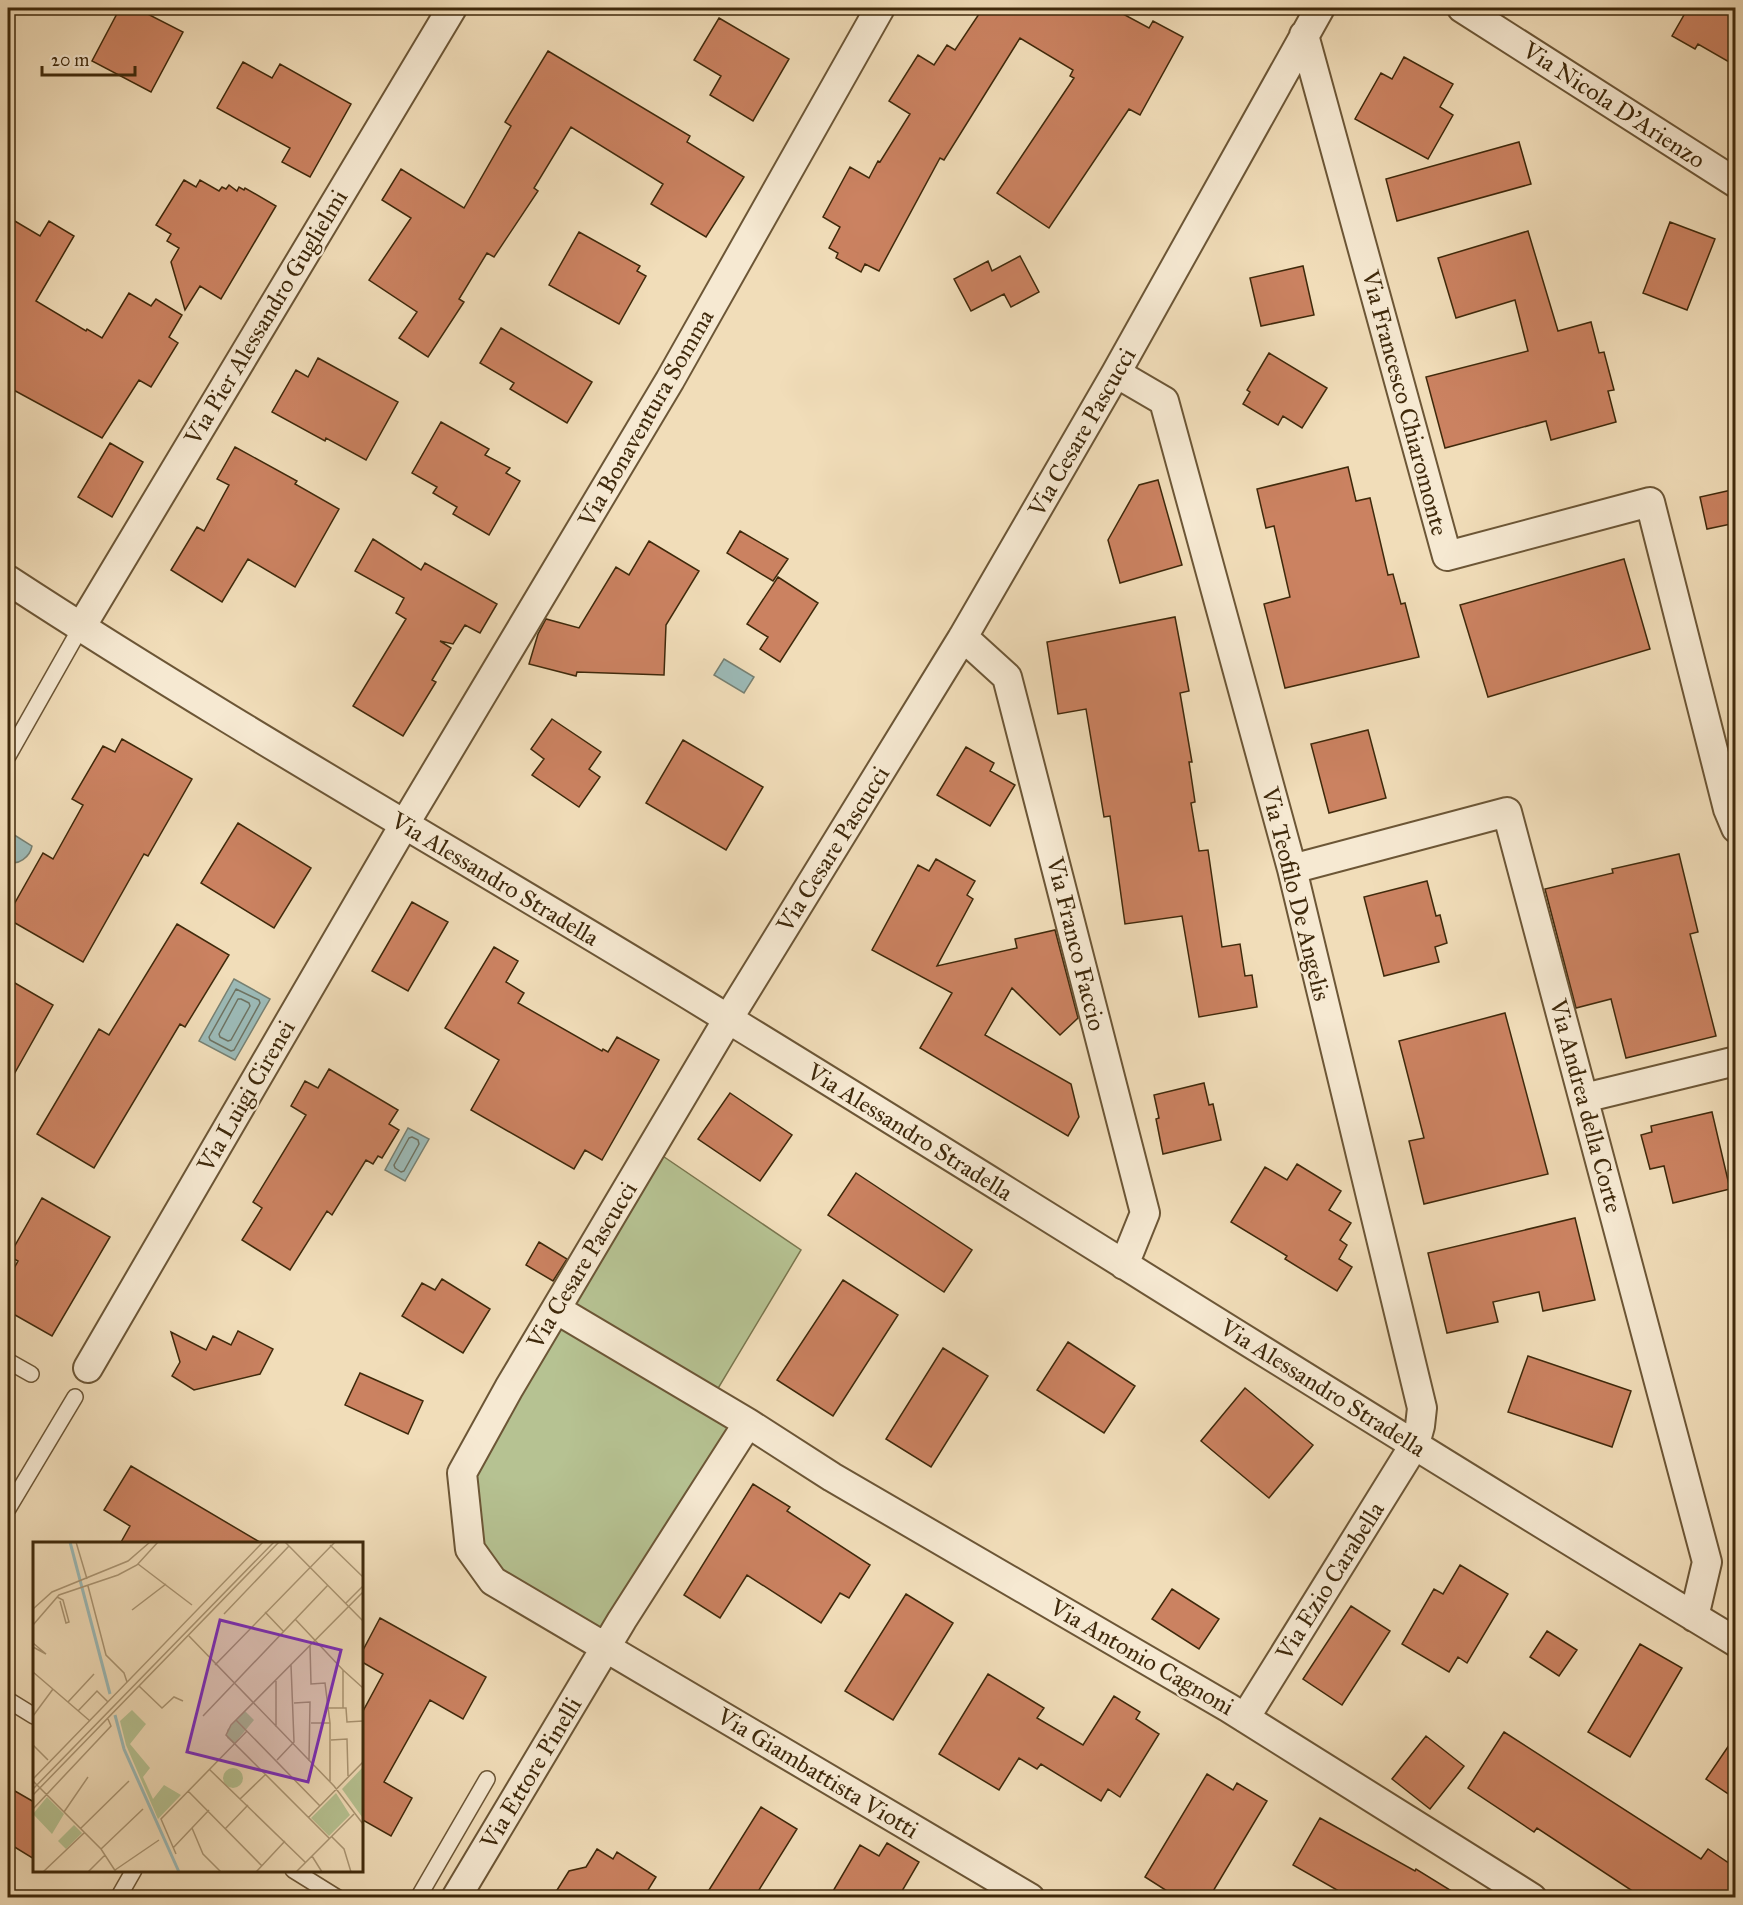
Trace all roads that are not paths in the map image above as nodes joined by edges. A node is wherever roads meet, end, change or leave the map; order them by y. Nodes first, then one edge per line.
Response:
1 (452, 8) edge
2 (879, 8) edge
3 (1320, 8) edge
4 (1462, 8) edge
5 (1304, 35) junction
6 (1736, 183) edge
7 (1116, 373) junction
8 (8, 580) edge
9 (81, 627) junction
10 (963, 637) junction
11 (8, 756) edge
12 (404, 825) junction
13 (1736, 828) edge
14 (1292, 869) junction
15 (728, 1019) junction
16 (1736, 1061) edge
17 (1584, 1098) junction
18 (1124, 1265) junction
19 (556, 1309) junction
20 (8, 1360) edge
21 (88, 1368) dead end
22 (31, 1374) dead end
23 (75, 1397) dead end
24 (748, 1423) junction
25 (1414, 1444) junction
26 (8, 1509) edge
27 (1694, 1617) junction
28 (1736, 1642) edge
29 (606, 1648) junction
30 (8, 1700) edge
31 (33, 1715) edge
32 (1245, 1718) junction
33 (487, 1779) dead end
34 (133, 1872) edge
35 (296, 1872) edge
36 (118, 1898) edge
37 (338, 1898) edge
38 (418, 1898) edge
39 (456, 1898) edge
40 (1030, 1898) edge
41 (1532, 1898) edge

1 - 9 street, Via Pier Alessandro Guglielmi
2 - 12 street, Via Bonaventura Somma
3 - 5 street, Via Cesare Pascucci
4 - 6 street, Via Nicola D'Arienzo
5 - 7 street, Via Cesare Pascucci
5 - 13 street, Via Francesco Chiaromonte
7 - 10 street, Via Cesare Pascucci
7 - 14 street, Via Teofilo De Angelis
8 - 9 street, Via Alessandro Stradella
9 - 11 lane
9 - 12 street, Via Alessandro Stradella
10 - 15 street, Via Cesare Pascucci
10 - 18 street, Via Franco Faccio
12 - 15 street, Via Alessandro Stradella
12 - 21 street, Via Luigi Cirenei
14 - 17 street, Via Andrea della Corte
14 - 25 street, Via Teofilo De Angelis
15 - 18 street, Via Alessandro Stradella
15 - 19 street, Via Cesare Pascucci
16 - 17 street
17 - 27 street, Via Andrea della Corte
18 - 25 street, Via Alessandro Stradella
19 - 24 street, Via Antonio Cagnoni
19 - 29 street, Via Cesare Pascucci
20 - 22 lane
23 - 26 lane
24 - 29 street, Via Ettore Pinelli
24 - 32 street, Via Antonio Cagnoni
25 - 27 street, Via Alessandro Stradella
25 - 32 street, Via Ezio Carabella
27 - 28 street, Via Alessandro Stradella
29 - 39 street, Via Ettore Pinelli
29 - 40 street, Via Giambattista Viotti
30 - 31 lane
32 - 41 street, Via Antonio Cagnoni
33 - 38 lane
34 - 36 lane
35 - 37 lane

